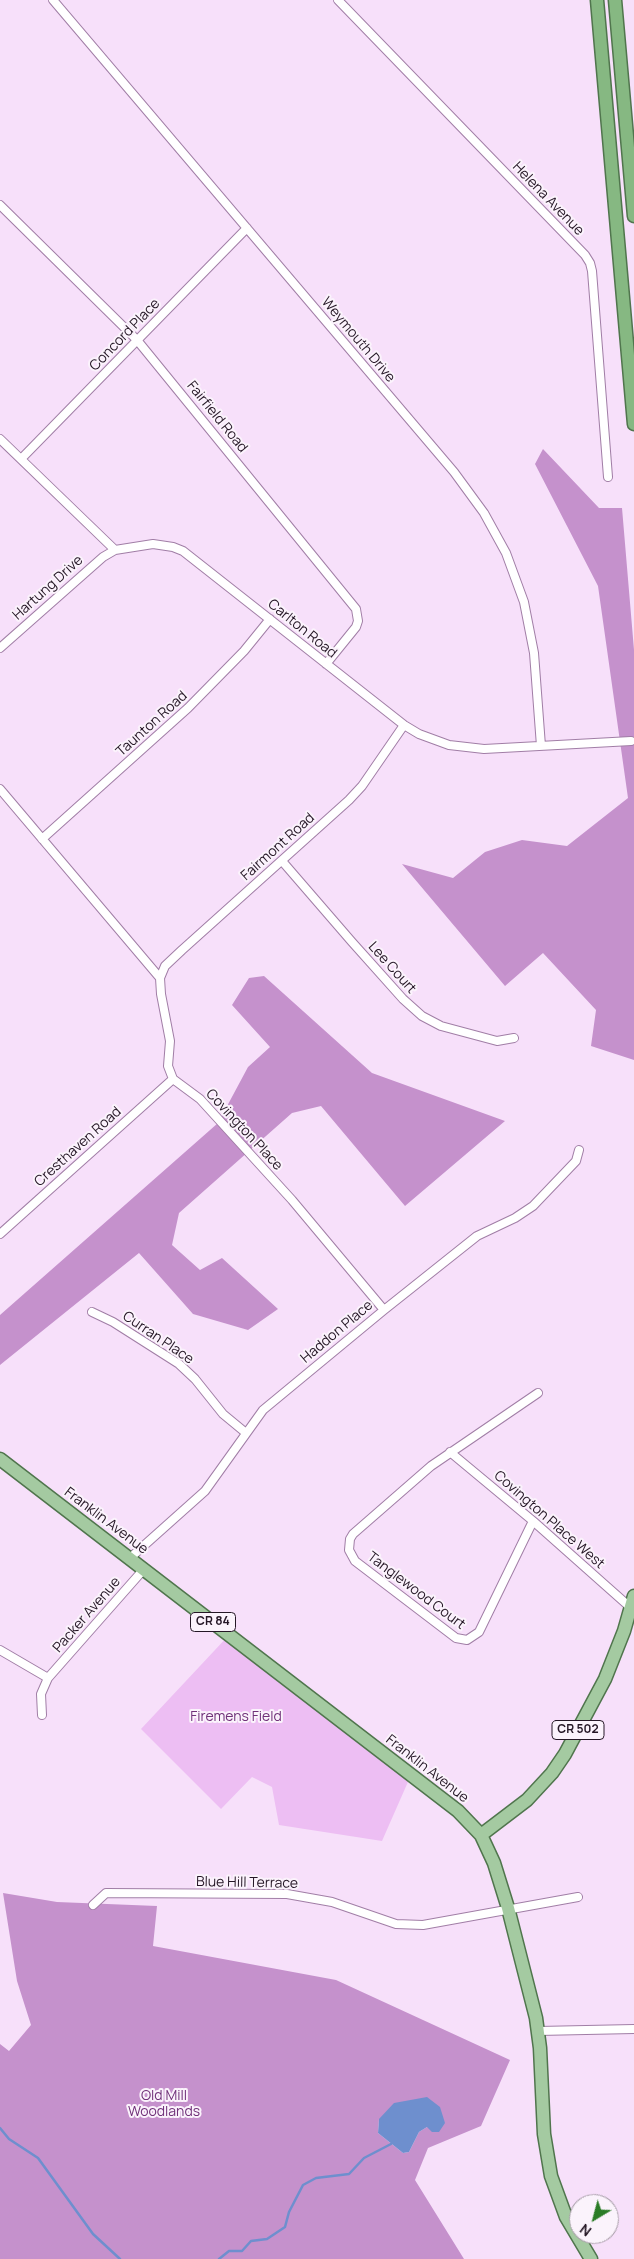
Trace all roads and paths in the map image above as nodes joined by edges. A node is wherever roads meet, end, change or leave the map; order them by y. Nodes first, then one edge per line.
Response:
1 (53, 0) edge
2 (338, 0) edge
3 (597, 0) edge
4 (616, 0) edge
5 (0, 204) edge
6 (634, 216) edge
7 (247, 228) junction
8 (137, 340) junction
9 (634, 424) edge
10 (0, 439) edge
11 (20, 459) junction
12 (608, 477) dead end
13 (115, 550) junction
14 (270, 619) junction
15 (0, 648) edge
16 (326, 664) junction
17 (404, 725) junction
18 (631, 741) dead end
19 (541, 746) junction
20 (0, 789) edge
21 (42, 839) junction
22 (282, 861) junction
23 (160, 978) junction
24 (514, 1038) dead end
25 (173, 1079) junction
26 (579, 1150) dead end
27 (0, 1234) edge
28 (384, 1310) junction
29 (92, 1312) dead end
30 (538, 1394) dead end
31 (246, 1433) junction
32 (450, 1452) junction
33 (0, 1459) edge
34 (533, 1520) junction
35 (130, 1558) junction
36 (144, 1569) junction
37 (633, 1604) edge
38 (4, 1651) edge
39 (48, 1678) junction
40 (42, 1715) dead end
41 (481, 1835) junction
42 (578, 1897) dead end
43 (92, 1905) dead end
44 (508, 1908) junction
45 (634, 2029) edge
46 (538, 2031) junction
47 (591, 2259) edge

1 - 7 street, Weymouth Drive
2 - 12 street, Helena Avenue
3 - 9 highway
4 - 6 highway
5 - 8 street, Fairfield Road
7 - 8 street, Concord Place
7 - 19 street, Weymouth Drive
8 - 11 street, Concord Place
8 - 16 street, Fairfield Road
10 - 11 street
11 - 13 street
13 - 14 street, Carlton Road
13 - 15 street, Hartung Drive
14 - 16 street, Carlton Road
14 - 21 street, Taunton Road
16 - 17 street, Carlton Road
17 - 19 street, Carlton Road
17 - 22 street, Fairmont Road
18 - 19 street, Carlton Road
20 - 21 street
21 - 23 street
22 - 23 street, Fairmont Road
22 - 24 street, Lee Court
23 - 25 street
25 - 27 street, Cresthaven Road
25 - 28 street, Covington Place
26 - 28 street, Haddon Place
28 - 31 street, Haddon Place
29 - 31 street, Curran Place
30 - 32 street, Tanglewood Court
31 - 35 street, Haddon Place
32 - 34 street, Covington Place West
32 - 34 street, Tanglewood Court
33 - 35 main road, Franklin Avenue / CR 84
34 - 37 street, Covington Place West
35 - 36 main road, Franklin Avenue / CR 84
36 - 39 street, Packer Avenue
36 - 41 main road, Franklin Avenue / CR 84
37 - 41 main road, CR 502
38 - 39 street
39 - 40 street, Packer Avenue
41 - 44 main road, Franklin Avenue
42 - 44 street, Blue Hill Terrace
43 - 44 street, Blue Hill Terrace
44 - 46 main road, Franklin Avenue
45 - 46 street
46 - 47 main road, Franklin Avenue

